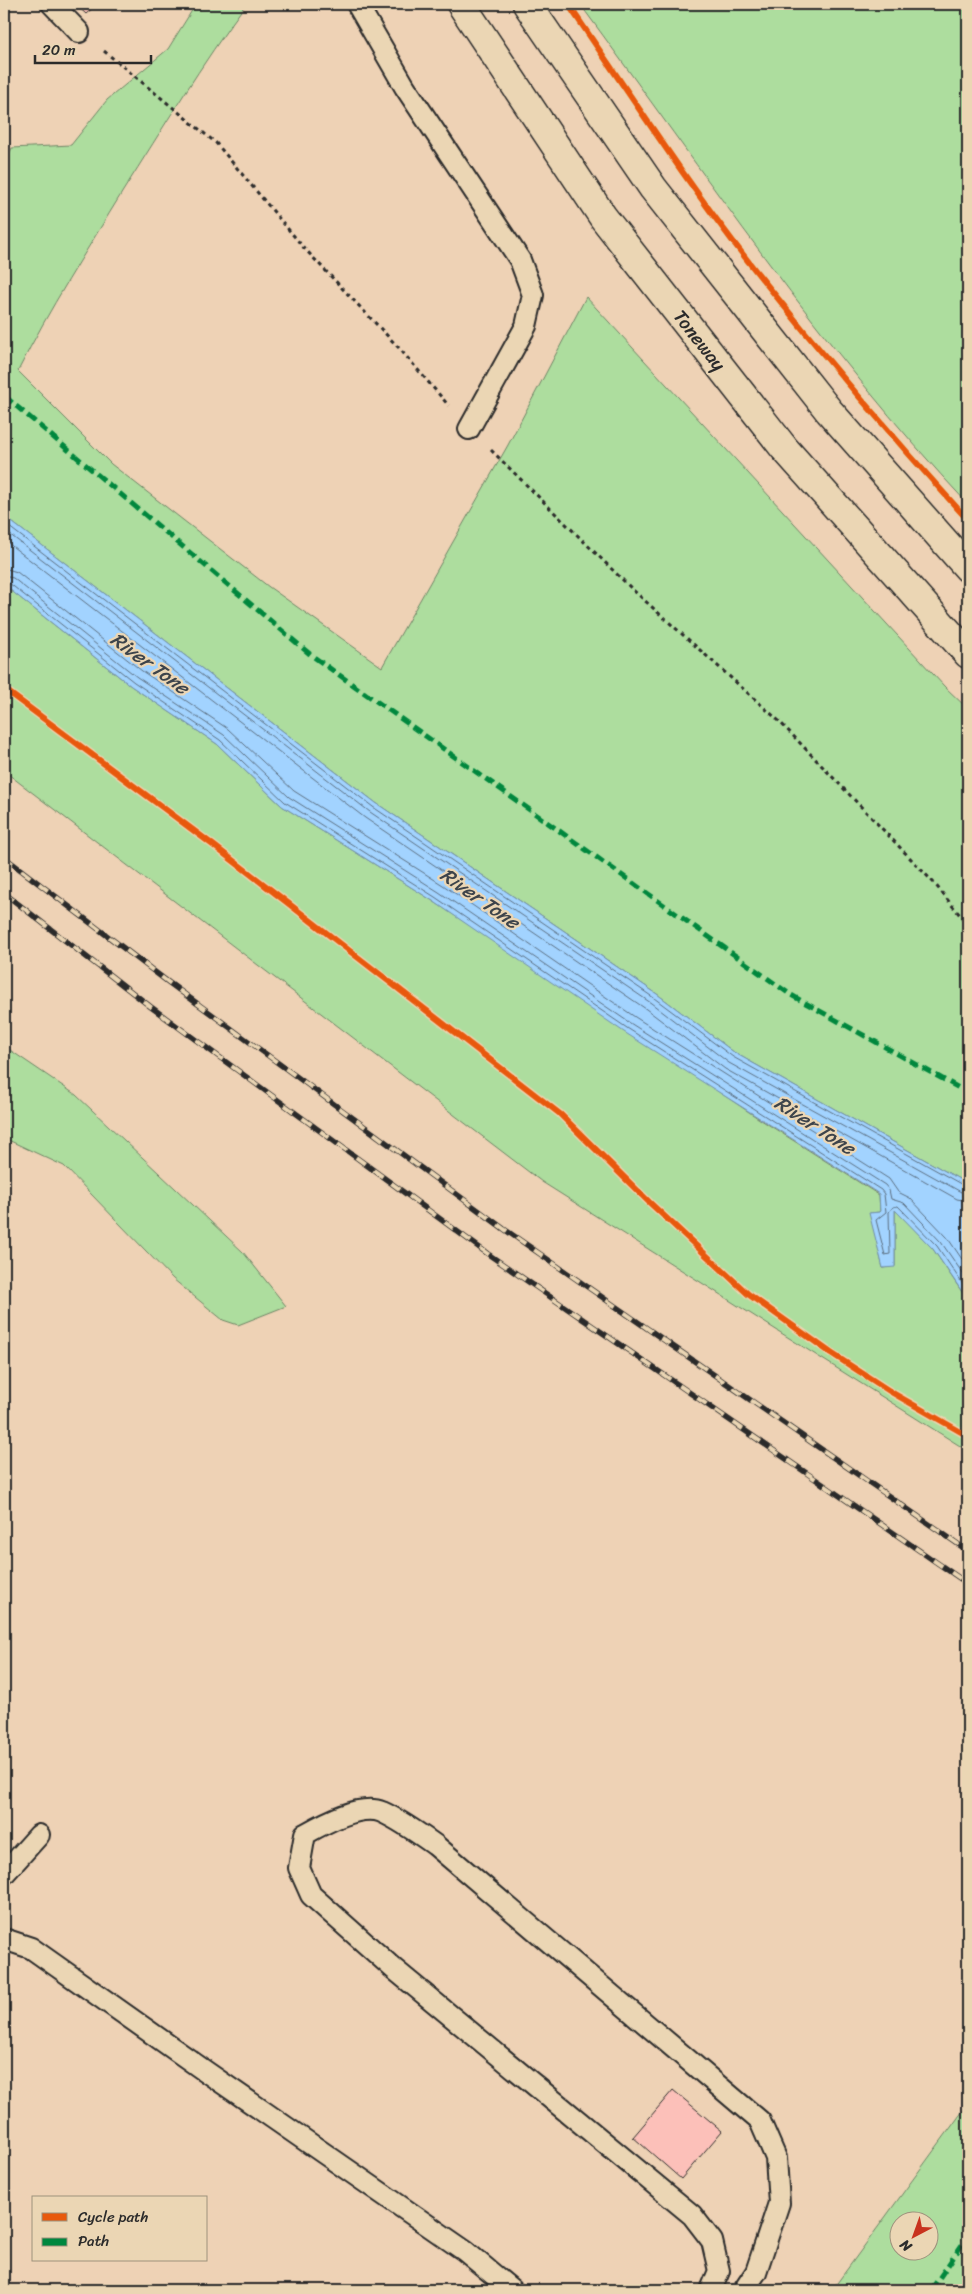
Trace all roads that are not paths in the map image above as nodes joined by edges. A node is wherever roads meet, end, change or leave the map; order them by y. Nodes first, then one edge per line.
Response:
1 (52, 4) edge
2 (357, 4) edge
3 (461, 4) edge
4 (527, 4) edge
5 (79, 32) road end
6 (469, 429) road end
7 (968, 568) edge
8 (968, 654) edge
9 (39, 1835) dead end
10 (4, 1874) edge
11 (4, 1939) edge
12 (512, 2290) edge
13 (711, 2290) edge
14 (744, 2290) edge

1 - 5 lane
2 - 6 lane
3 - 8 main road, Toneway
4 - 7 main road
9 - 10 lane
11 - 12 lane
13 - 14 lane

